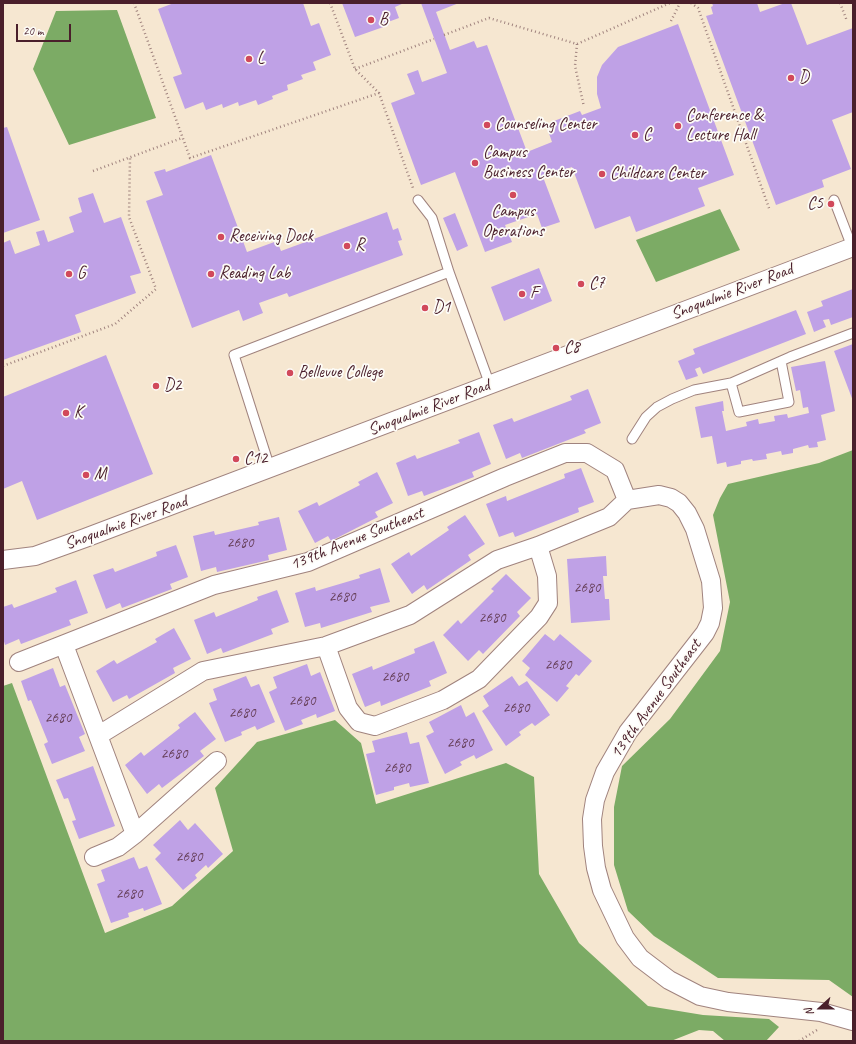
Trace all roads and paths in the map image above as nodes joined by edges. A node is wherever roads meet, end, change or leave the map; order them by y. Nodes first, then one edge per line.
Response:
1 (134, 3) edge
2 (330, 3) edge
3 (670, 3) edge
4 (680, 3) edge
5 (691, 3) edge
6 (840, 3) edge
7 (671, 21) dead end
8 (847, 21) dead end
9 (444, 35) dead end
10 (434, 39) dead end
11 (577, 44) junction
12 (355, 69) junction
13 (379, 93) junction
14 (584, 107) dead end
15 (182, 138) junction
16 (130, 158) junction
17 (94, 171) dead end
18 (418, 200) joint
19 (834, 200) dead end
20 (770, 211) dead end
21 (853, 247) edge
22 (449, 272) junction
23 (853, 333) edge
24 (781, 360) junction
25 (3, 366) edge
26 (731, 383) junction
27 (490, 385) junction
28 (632, 439) dead end
29 (270, 468) junction
30 (627, 500) junction
31 (538, 546) junction
32 (3, 560) edge
33 (64, 645) junction
34 (326, 646) junction
35 (19, 662) dead end
36 (99, 735) junction
37 (218, 761) dead end
38 (136, 834) junction
39 (94, 857) dead end
40 (853, 1021) edge
41 (822, 1027) dead end
42 (799, 1041) edge

1 - 15 path
2 - 12 path
3 - 11 path
4 - 7 path
5 - 20 path
6 - 8 path
9 - 11 path
10 - 12 path
11 - 14 path
12 - 13 path
13 - 15 path
13 - 18 path
15 - 16 path
16 - 17 path
16 - 25 path
18 - 22 lane
19 - 21 lane
21 - 27 street, Snoqualmie River Road
22 - 27 lane
22 - 29 lane
23 - 24 lane
24 - 26 lane
24 - 26 lane
26 - 28 lane
27 - 29 street, Snoqualmie River Road
29 - 32 street, Snoqualmie River Road
30 - 31 street
30 - 33 street, 139th Avenue Southeast
30 - 40 street, 139th Avenue Southeast
31 - 34 street
31 - 34 street
33 - 35 street, 139th Avenue Southeast
33 - 36 street
34 - 36 street
36 - 38 street
37 - 38 street
38 - 39 street
41 - 42 path

